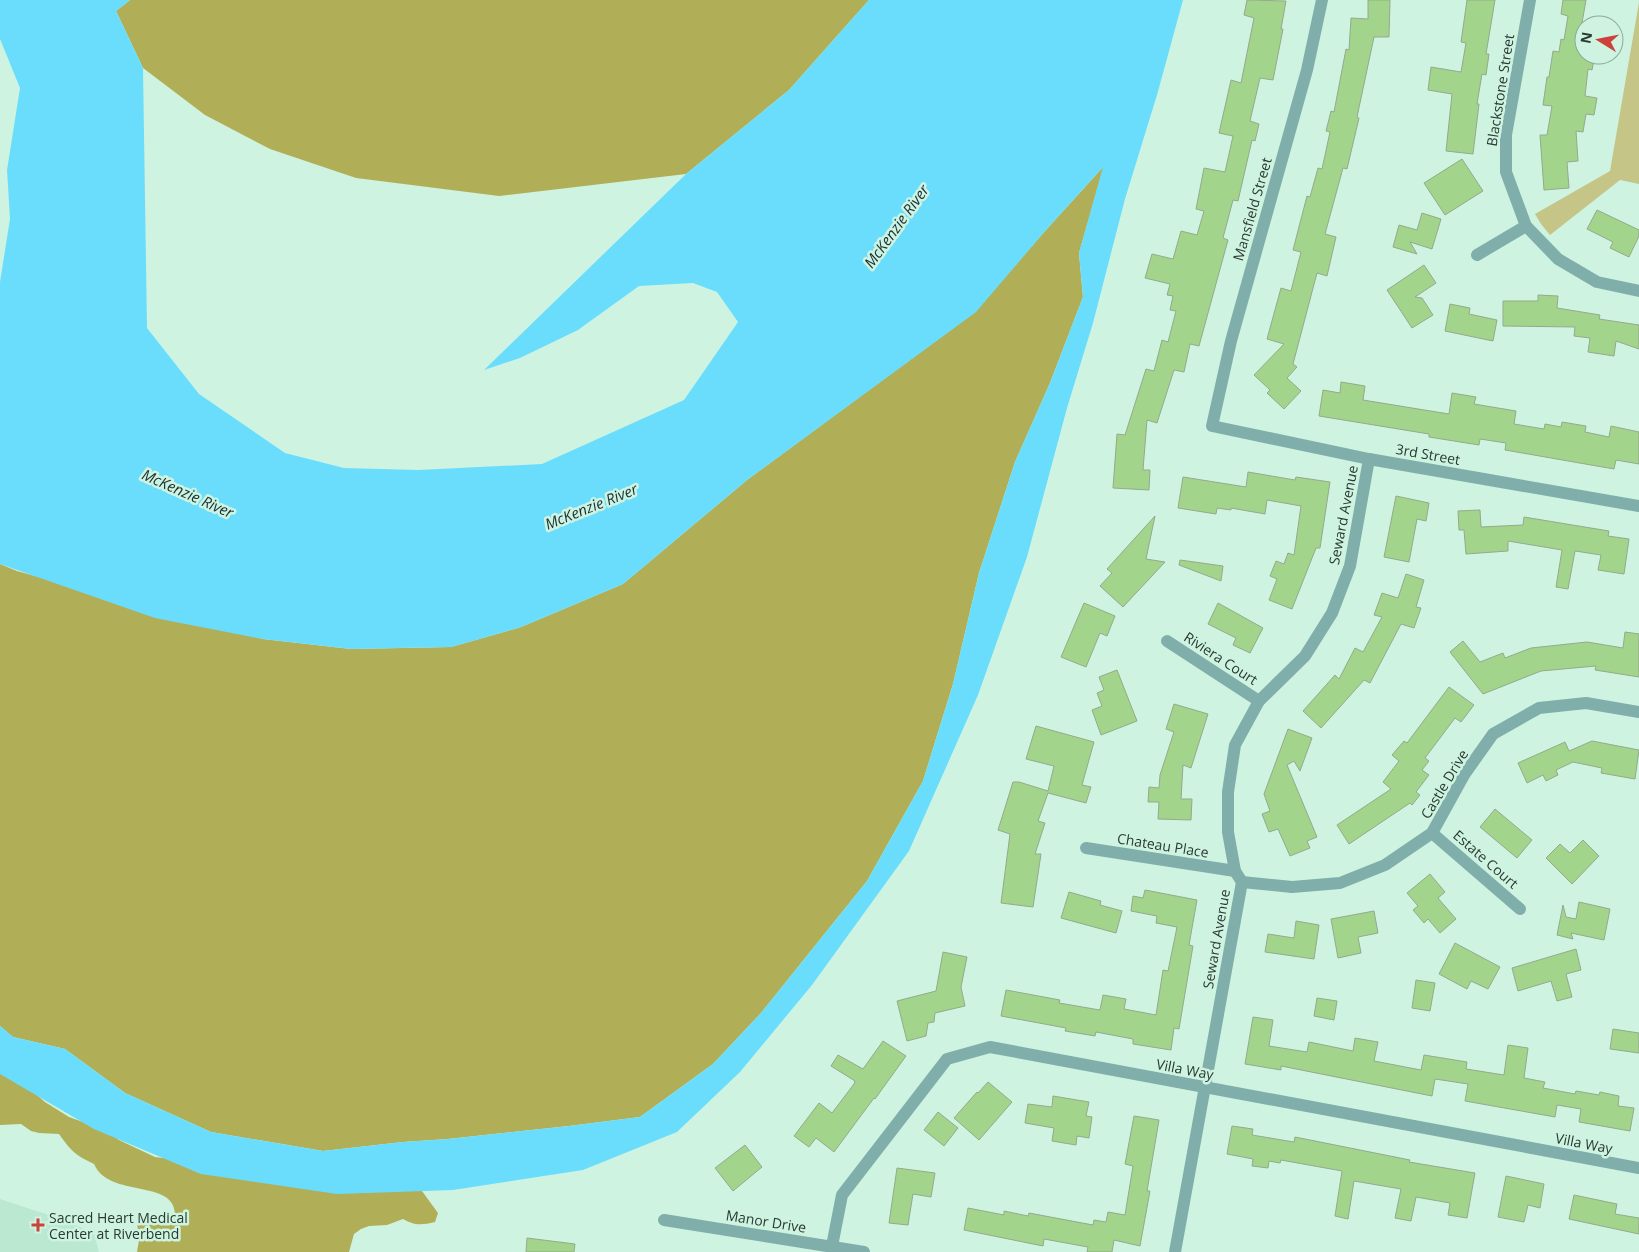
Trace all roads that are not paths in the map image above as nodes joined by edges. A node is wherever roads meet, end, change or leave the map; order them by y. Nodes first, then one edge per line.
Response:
1 (1322, 0) edge
2 (1530, 0) edge
3 (1526, 226) junction
4 (1477, 255) dead end
5 (1639, 291) edge
6 (1212, 426) joint
7 (1369, 459) junction
8 (1639, 506) edge
9 (1168, 641) dead end
10 (1258, 701) junction
11 (1639, 712) edge
12 (1432, 833) junction
13 (1086, 848) dead end
14 (1238, 877) junction
15 (1520, 909) dead end
16 (1204, 1088) junction
17 (1639, 1168) edge
18 (664, 1220) dead end
19 (832, 1246) junction
20 (864, 1252) edge
21 (1175, 1252) edge

1 - 6 street, Mansfield Street
2 - 3 street, Blackstone Street
3 - 4 street
3 - 5 street, Blackstone Street
6 - 7 street, 3rd Street
7 - 8 street, 3rd Street
7 - 10 street, Seward Avenue
9 - 10 street, Riviera Court
10 - 14 street, Seward Avenue
11 - 12 street, Castle Drive
12 - 14 street, Castle Drive
12 - 15 street, Estate Court
13 - 14 street, Chateau Place
14 - 16 street, Seward Avenue
16 - 17 street, Villa Way
16 - 19 street, Villa Way
16 - 21 street, Seward Avenue
18 - 19 street, Manor Drive
19 - 20 street, Manor Drive

